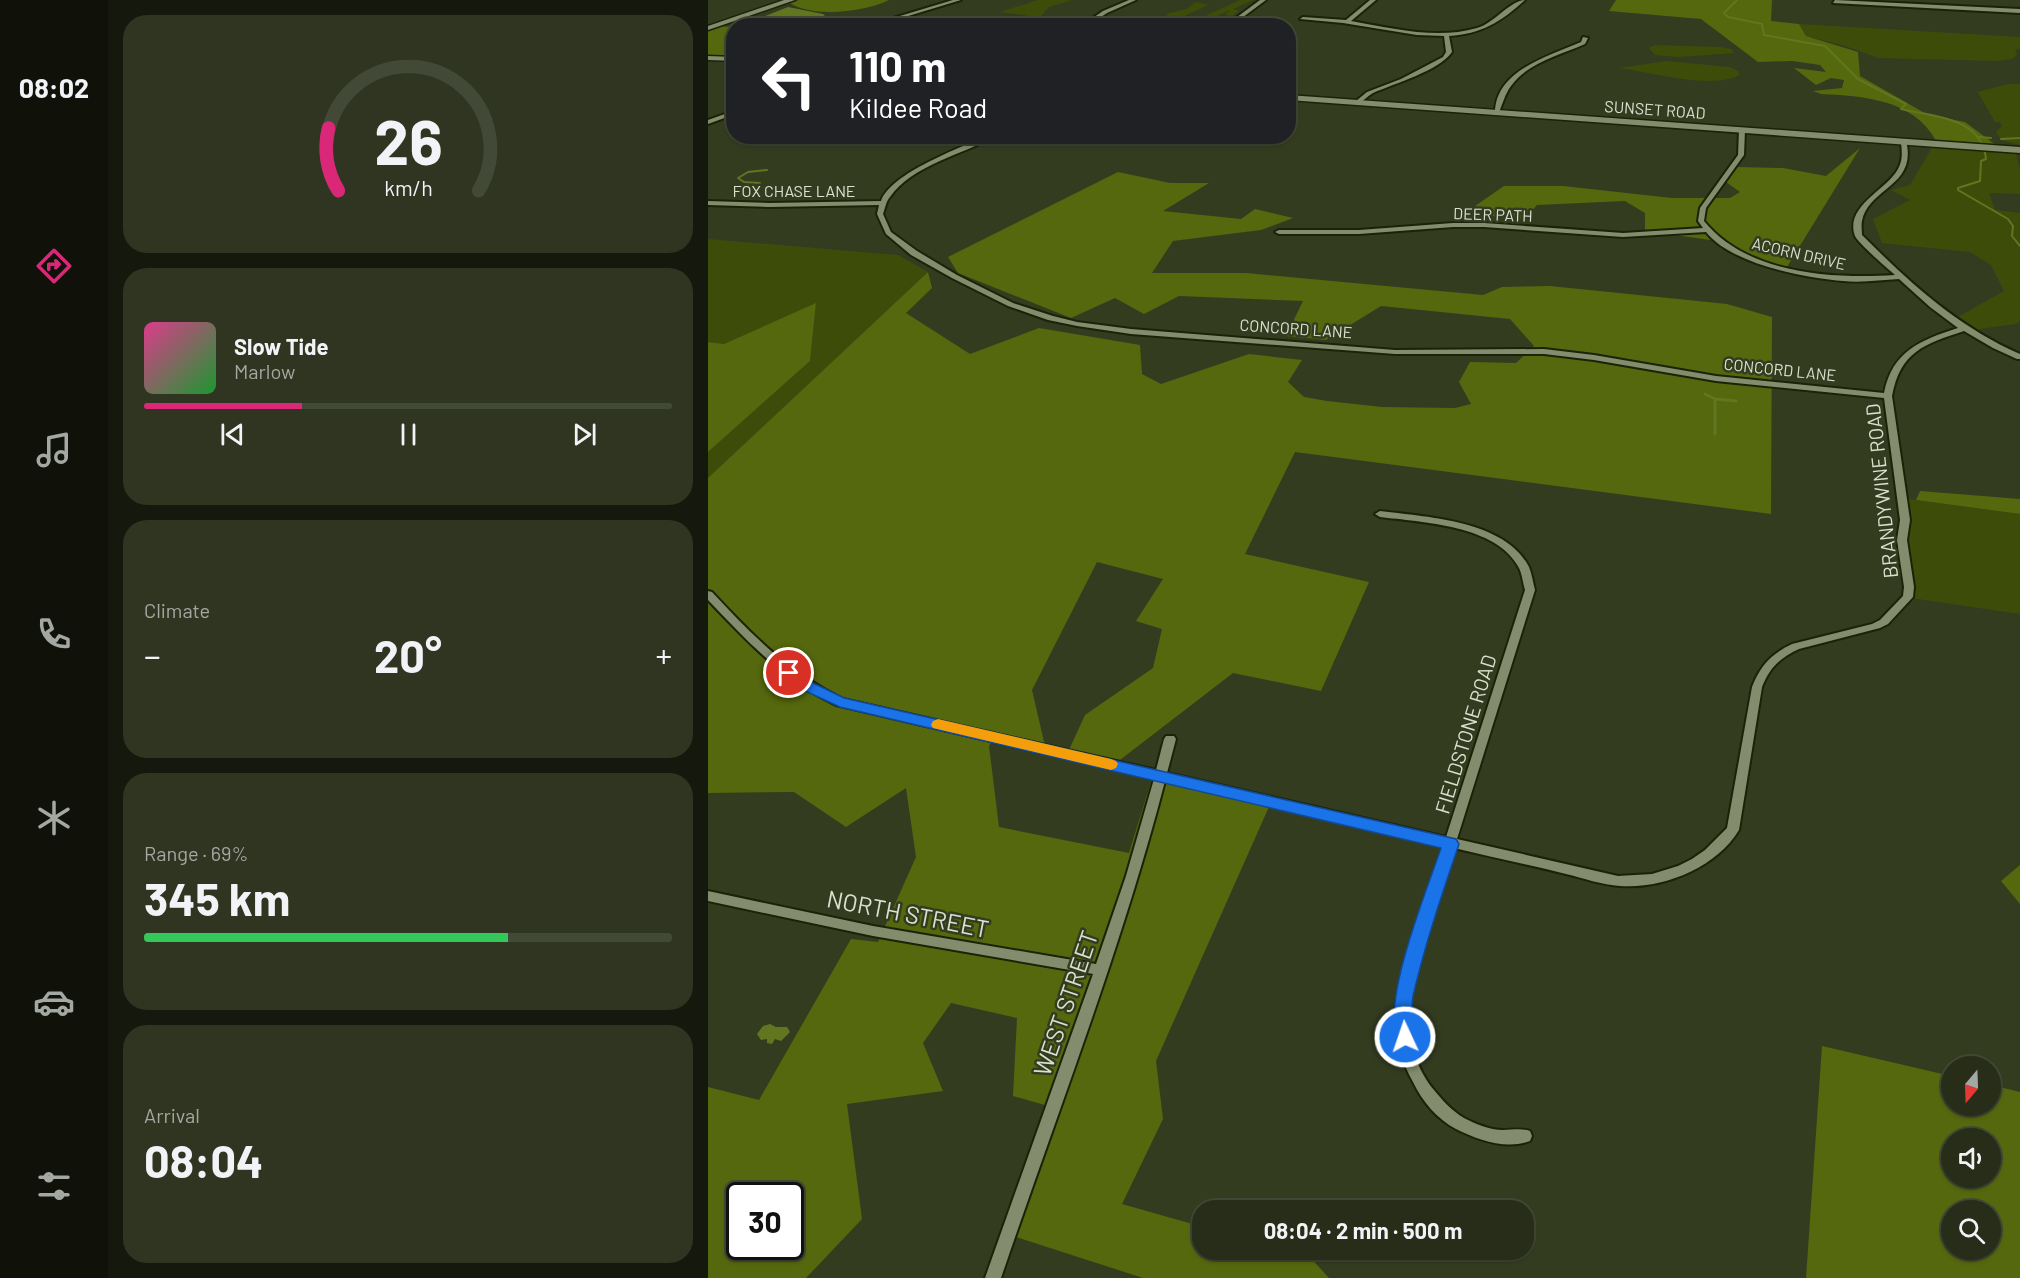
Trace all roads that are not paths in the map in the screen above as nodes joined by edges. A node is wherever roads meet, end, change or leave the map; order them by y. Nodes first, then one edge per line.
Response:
1 (791, 0) edge
2 (958, 0) edge
3 (1122, 0) edge
4 (1263, 0) edge
5 (1373, 0) edge
6 (1522, 0) edge
7 (1131, 1) edge
8 (1835, 2) dead end
9 (1935, 3) edge
10 (2020, 10) edge
11 (734, 18) edge
12 (897, 18) edge
13 (1092, 18) edge
14 (1238, 18) edge
15 (1303, 19) dead end
16 (726, 21) edge
17 (1346, 23) junction
18 (709, 26) edge
19 (1446, 34) junction
20 (1585, 38) dead end
21 (708, 58) edge
22 (726, 59) edge
23 (1296, 98) edge
24 (1358, 102) junction
25 (1497, 111) junction
26 (725, 116) dead end
27 (708, 122) edge
28 (1742, 130) junction
29 (1904, 142) junction
30 (975, 144) edge
31 (2020, 150) edge
32 (708, 203) edge
33 (880, 203) junction
34 (1707, 230) junction
35 (1279, 232) dead end
36 (1900, 277) junction
37 (1962, 329) junction
38 (2020, 357) edge
39 (1888, 396) junction
40 (1380, 514) dead end
41 (708, 594) edge
42 (1170, 739) dead end
43 (1161, 776) junction
44 (1451, 844) junction
45 (708, 896) edge
46 (1101, 970) junction
47 (1525, 1136) dead end
48 (993, 1278) edge

1 - 11 street
2 - 12 street
3 - 7 street
4 - 14 street
5 - 17 street
6 - 19 street
7 - 13 street
8 - 9 street
9 - 10 street
15 - 17 street
16 - 18 street
17 - 19 street
19 - 24 street
20 - 25 street
21 - 22 street
23 - 24 street, SUNSET ROAD
24 - 25 street, SUNSET ROAD
25 - 28 street, SUNSET ROAD
26 - 27 street
28 - 29 street, SUNSET ROAD
28 - 34 street
29 - 31 street, SUNSET ROAD
29 - 36 street
30 - 33 street
32 - 33 street, FOX CHASE LANE
33 - 39 street, CONCORD LANE
34 - 35 street, DEER PATH
34 - 36 street, ACORN DRIVE
36 - 37 street
37 - 38 street
37 - 39 street, BRANDYWINE ROAD
39 - 44 street, BRANDYWINE ROAD
40 - 44 street, FIELDSTONE ROAD
41 - 43 street, BRANDYWINE ROAD
42 - 43 street, WEST STREET
43 - 44 street, BRANDYWINE ROAD
43 - 46 street, WEST STREET
44 - 47 street, FIELDSTONE ROAD
45 - 46 street, NORTH STREET
46 - 48 street, WEST STREET

